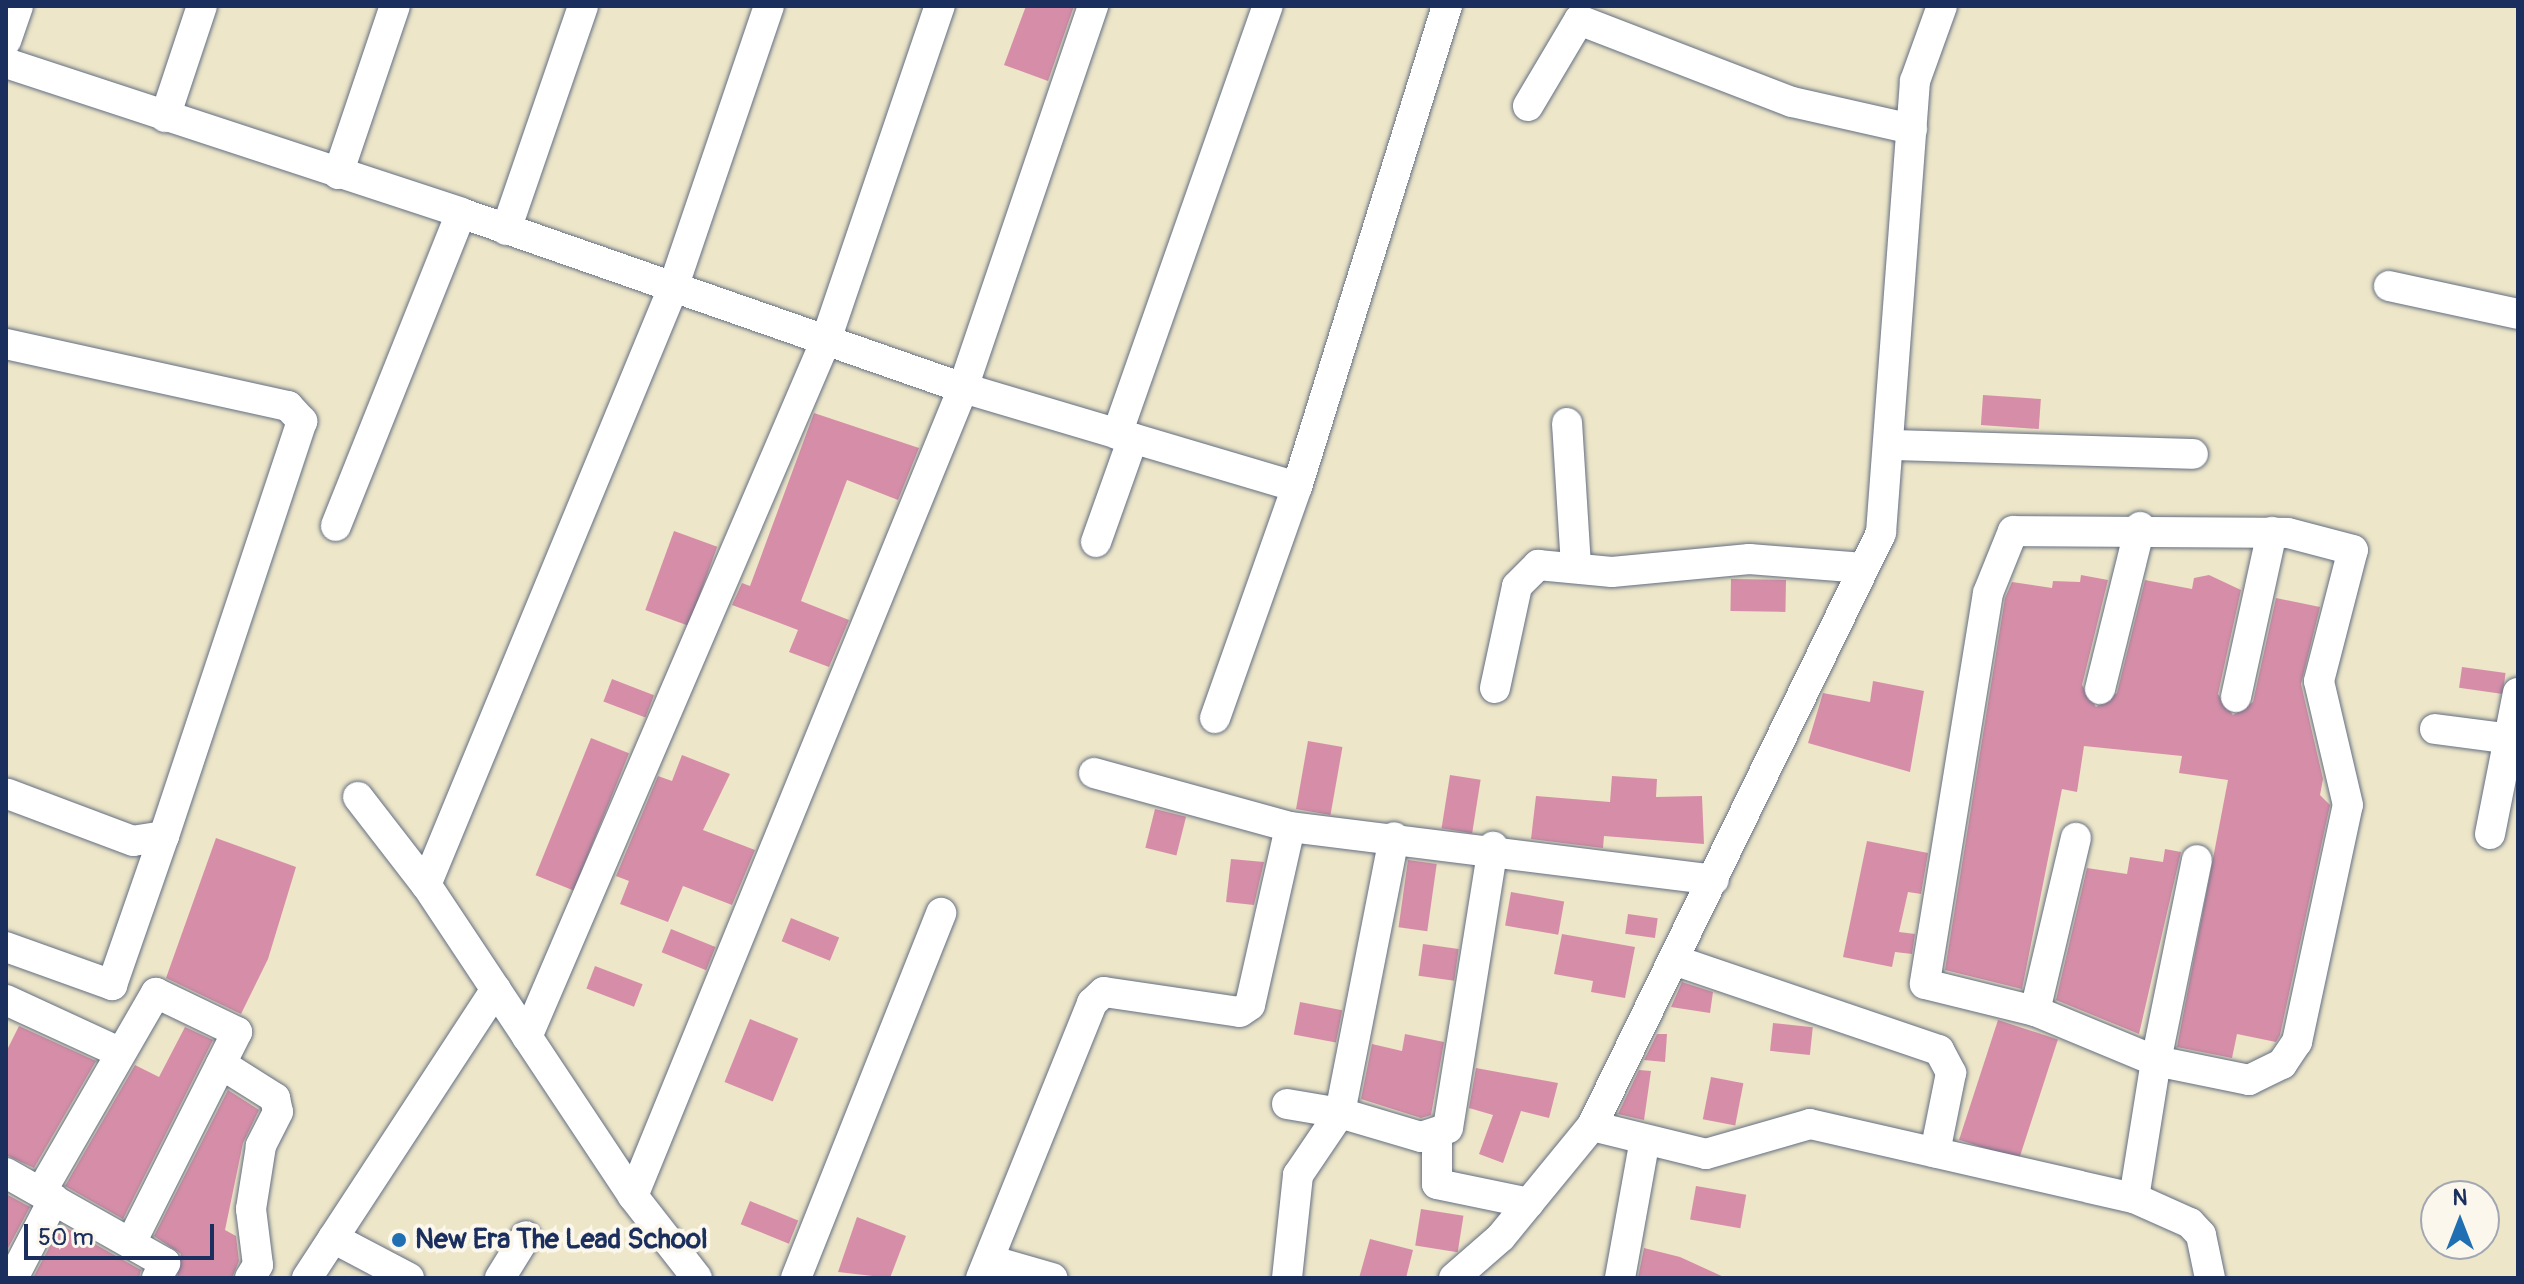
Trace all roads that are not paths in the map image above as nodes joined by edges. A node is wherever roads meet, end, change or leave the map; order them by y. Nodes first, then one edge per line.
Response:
1 (18, 6) edge
2 (202, 6) edge
3 (395, 6) edge
4 (583, 6) edge
5 (769, 6) edge
6 (940, 6) edge
7 (1093, 6) edge
8 (1268, 6) edge
9 (1447, 6) edge
10 (1942, 6) edge
11 (6, 41) edge
12 (6, 63) edge
13 (1528, 106) dead end
14 (165, 117) junction
15 (1912, 129) junction
16 (338, 174) junction
17 (461, 213) junction
18 (506, 230) junction
19 (2389, 286) dead end
20 (673, 288) junction
21 (2518, 314) edge
22 (826, 340) junction
23 (6, 344) edge
24 (963, 388) junction
25 (1567, 423) dead end
26 (1125, 436) junction
27 (1892, 445) junction
28 (2193, 454) dead end
29 (1297, 487) junction
30 (336, 526) dead end
31 (2140, 527) junction
32 (2272, 532) junction
33 (1096, 542) dead end
34 (1576, 567) junction
35 (1864, 568) junction
36 (1495, 688) dead end
37 (2100, 689) dead end
38 (2518, 693) edge
39 (2236, 697) dead end
40 (1215, 718) dead end
41 (2435, 729) dead end
42 (2513, 740) edge
43 (1094, 773) dead end
44 (8, 794) dead end
45 (358, 797) dead end
46 (1290, 827) junction
47 (2490, 834) dead end
48 (164, 836) junction
49 (1394, 837) junction
50 (2076, 838) dead end
51 (1493, 847) junction
52 (2197, 860) dead end
53 (1714, 880) junction
54 (426, 885) junction
55 (941, 913) dead end
56 (9, 954) edge
57 (1674, 960) junction
58 (496, 989) junction
59 (6, 1000) edge
60 (2035, 1011) junction
61 (527, 1037) junction
62 (119, 1052) junction
63 (2156, 1061) junction
64 (221, 1064) junction
65 (1287, 1104) dead end
66 (1340, 1113) junction
67 (1592, 1126) junction
68 (1437, 1136) junction
69 (1644, 1144) junction
70 (1935, 1152) junction
71 (6, 1173) edge
72 (48, 1196) junction
73 (633, 1196) junction
74 (2134, 1198) junction
75 (1529, 1203) junction
76 (526, 1236) dead end
77 (333, 1238) junction
78 (131, 1243) junction
79 (985, 1269) edge
80 (685, 1272) edge
81 (13, 1278) edge
82 (157, 1278) edge
83 (250, 1278) edge
84 (307, 1278) edge
85 (409, 1278) edge
86 (500, 1278) edge
87 (796, 1278) edge
88 (1052, 1278) edge
89 (1287, 1278) edge
90 (1454, 1278) edge
91 (1620, 1278) edge
92 (2210, 1278) edge

1 - 11 street
2 - 14 street
3 - 16 street
4 - 18 street
5 - 20 street
6 - 22 street
7 - 24 street
8 - 26 street
9 - 29 street
10 - 15 street
12 - 14 street
13 - 15 street
14 - 16 street
15 - 27 street
16 - 17 street
17 - 18 street
17 - 30 street
18 - 20 street
19 - 21 street
20 - 22 street
20 - 54 street
22 - 24 street
22 - 61 street
23 - 48 street
24 - 26 street
24 - 73 street
25 - 34 street
26 - 29 street
26 - 33 street
27 - 28 street
27 - 35 street
29 - 40 street
31 - 32 street
31 - 37 street
31 - 60 street
32 - 39 street
32 - 63 street
34 - 35 street
34 - 36 street
35 - 53 street
38 - 42 street
41 - 42 street
42 - 47 street
43 - 46 street
44 - 48 street
45 - 54 street
46 - 49 street
46 - 79 street
48 - 56 street
49 - 51 street
49 - 66 street
50 - 60 street
51 - 53 street
51 - 68 street
52 - 63 street
53 - 57 street
54 - 58 street
55 - 87 street
57 - 67 street
57 - 70 street
58 - 61 street
58 - 77 street
59 - 62 street
60 - 63 street
61 - 73 street
62 - 64 street
62 - 72 street
63 - 74 street
64 - 78 street
64 - 83 street
65 - 66 street
66 - 68 street
66 - 89 street
67 - 69 street
67 - 75 street
68 - 75 street
69 - 70 street
69 - 91 street
70 - 74 street
71 - 72 street
72 - 78 street
72 - 81 street
73 - 80 street
74 - 92 street
75 - 90 street
76 - 86 street
77 - 84 street
77 - 85 street
78 - 82 street
79 - 88 street

